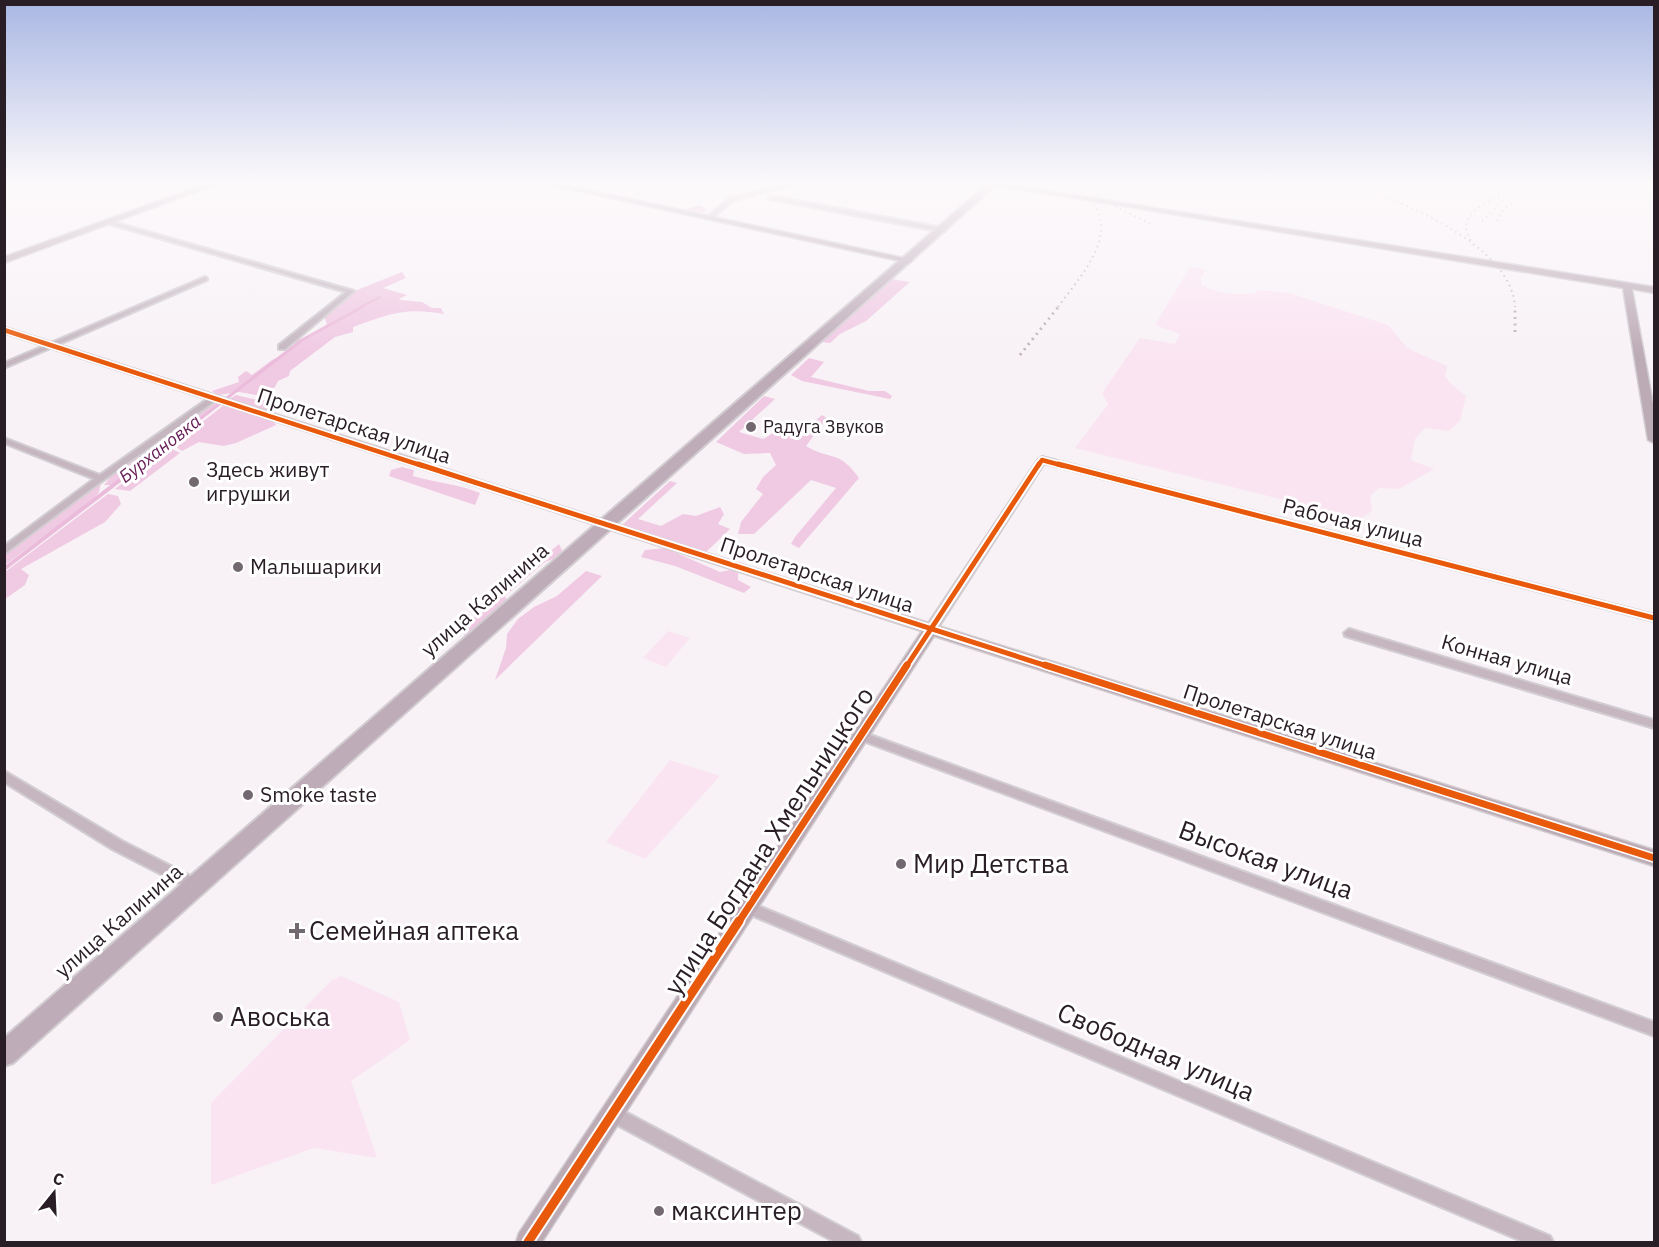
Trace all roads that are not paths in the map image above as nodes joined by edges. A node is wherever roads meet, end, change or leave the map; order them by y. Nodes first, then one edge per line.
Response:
1 (58, 240) edge
2 (172, 240) edge
3 (815, 240) edge
4 (931, 240) edge
5 (1345, 240) edge
6 (4, 260) edge
7 (909, 260) junction
8 (205, 279) dead end
9 (1627, 286) junction
10 (1654, 290) edge
11 (4, 330) edge
12 (53, 345) junction
13 (282, 347) dead end
14 (4, 366) edge
15 (221, 400) junction
16 (4, 440) edge
17 (1654, 440) edge
18 (1042, 460) joint
19 (100, 478) junction
20 (606, 525) junction
21 (4, 550) edge
22 (1654, 618) edge
23 (931, 629) junction
24 (1349, 633) dead end
25 (1654, 724) edge
26 (862, 736) junction
27 (4, 776) edge
28 (1654, 858) edge
29 (195, 885) junction
30 (749, 908) junction
31 (1654, 1029) edge
32 (4, 1054) edge
33 (614, 1114) junction
34 (528, 1242) edge
35 (852, 1242) edge
36 (1544, 1242) edge

1 - 6 street
2 - 13 street
3 - 7 street
4 - 7 main road, улица Калинина
5 - 9 street
7 - 20 main road, улица Калинина
8 - 12 street
9 - 10 street
9 - 17 street
11 - 12 street, Пролетарская улица
12 - 14 street
12 - 15 street, Пролетарская улица
15 - 19 street
15 - 20 street, Пролетарская улица
16 - 19 street
18 - 22 street, Рабочая улица
18 - 23 street, улица Богдана Хмельницкого
19 - 21 street
20 - 23 street, Пролетарская улица
20 - 29 main road, улица Калинина
23 - 26 street, улица Богдана Хмельницкого
23 - 28 street, Пролетарская улица
24 - 25 street, Конная улица
26 - 30 street, улица Богдана Хмельницкого
26 - 31 street, Высокая улица
27 - 29 street
29 - 32 main road, улица Калинина
30 - 33 street, улица Богдана Хмельницкого
30 - 36 street, Свободная улица
33 - 34 street, улица Богдана Хмельницкого
33 - 35 street

